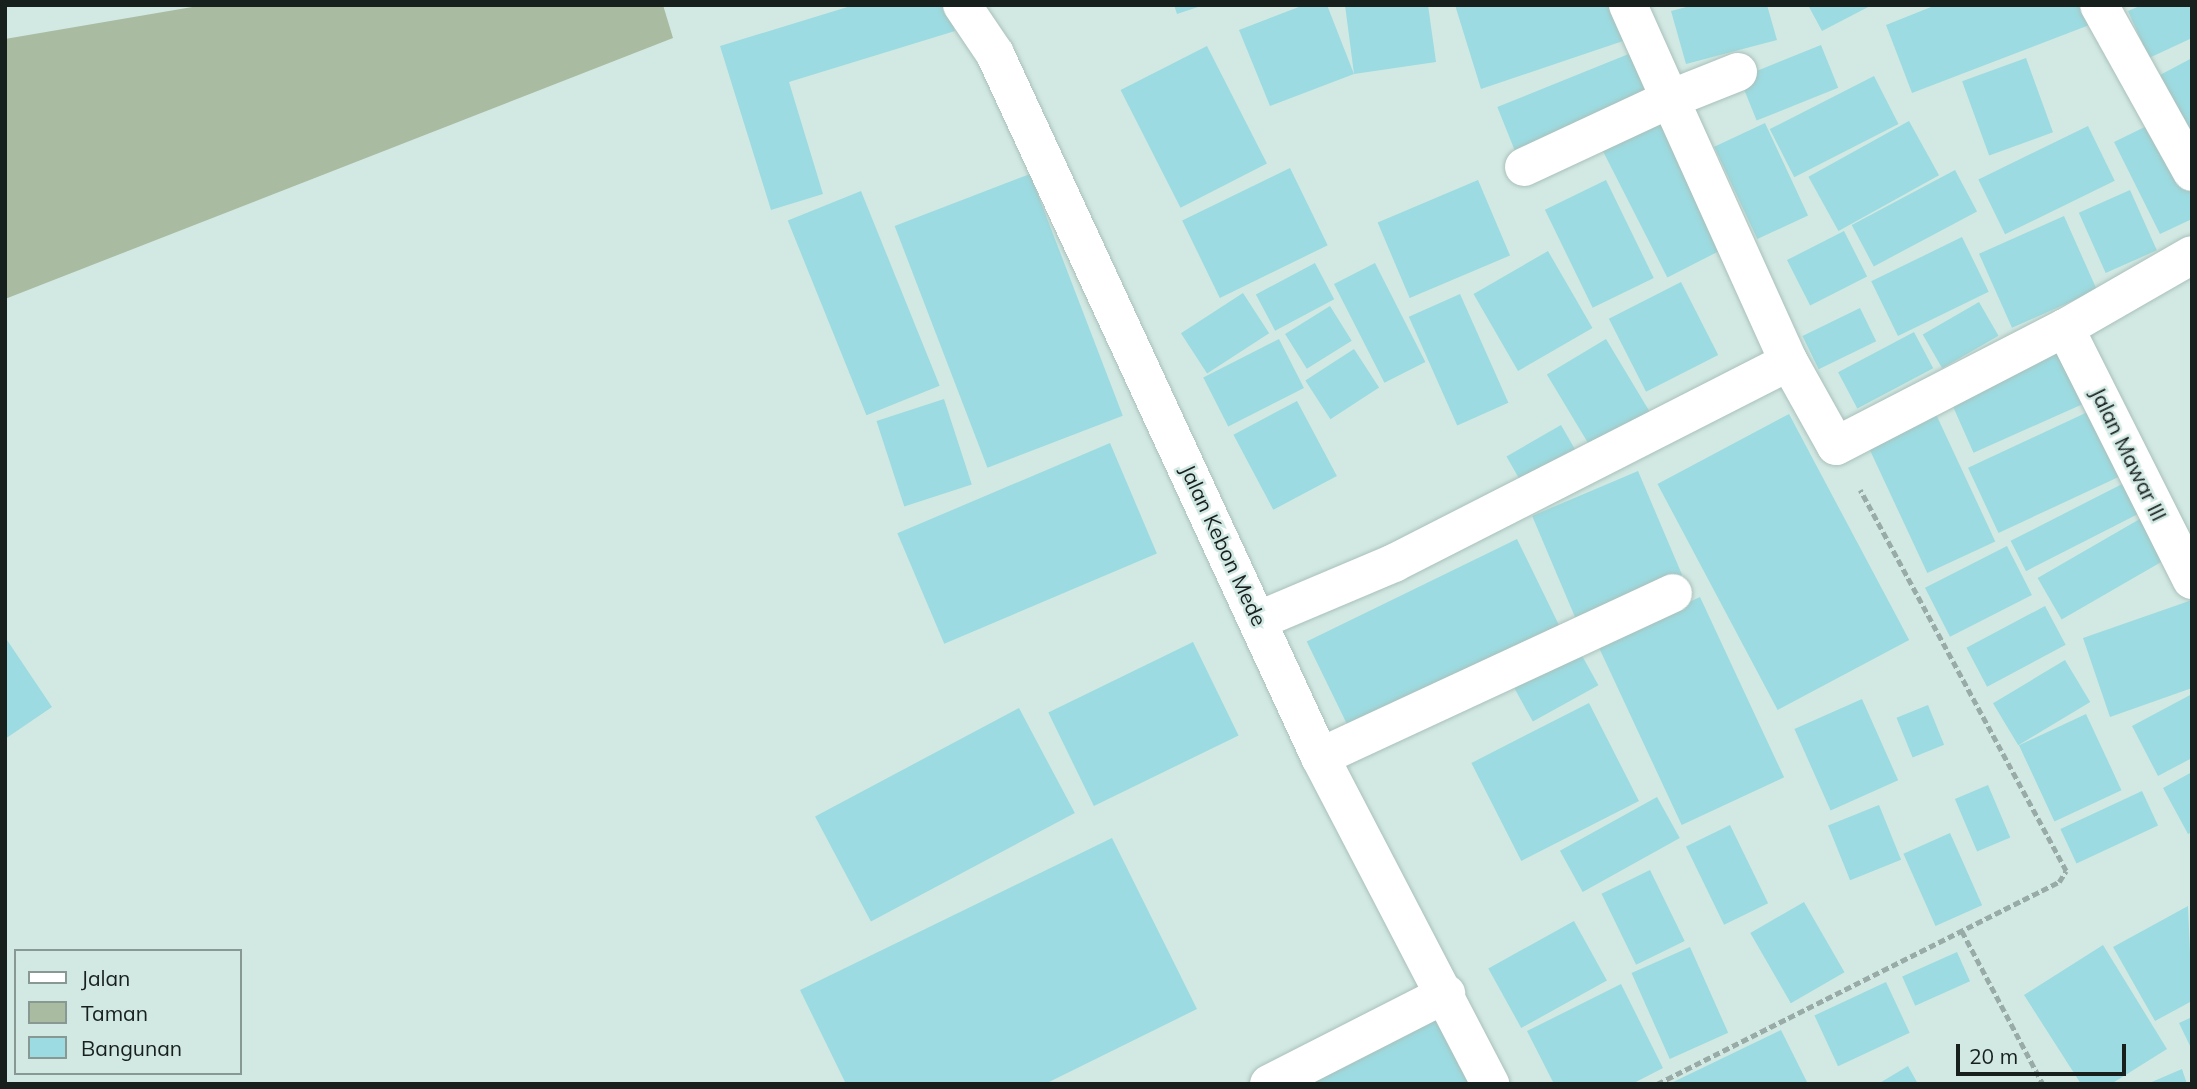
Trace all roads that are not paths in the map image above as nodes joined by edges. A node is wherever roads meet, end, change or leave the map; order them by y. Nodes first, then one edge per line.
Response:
1 (962, 5) edge
2 (1628, 5) edge
3 (2099, 5) edge
4 (1738, 72) dead end
5 (1670, 99) junction
6 (1524, 167) dead end
7 (2192, 172) edge
8 (2192, 255) edge
9 (2065, 328) junction
10 (1789, 362) junction
11 (2192, 580) edge
12 (1673, 593) dead end
13 (1259, 620) junction
14 (1320, 757) junction
15 (1447, 994) junction
16 (1269, 1084) edge
17 (1490, 1084) edge

1 - 13 street, Jalan Kebon Mede
2 - 5 street
3 - 7 street
4 - 5 street
5 - 6 street
5 - 10 street
8 - 9 street
9 - 10 street
9 - 11 street, Jalan Mawar III
10 - 13 street
12 - 14 street
13 - 14 street, Jalan Kebon Mede
14 - 15 street, Jalan Kebon Mede
15 - 16 street
15 - 17 street, Jalan Kebon Mede

